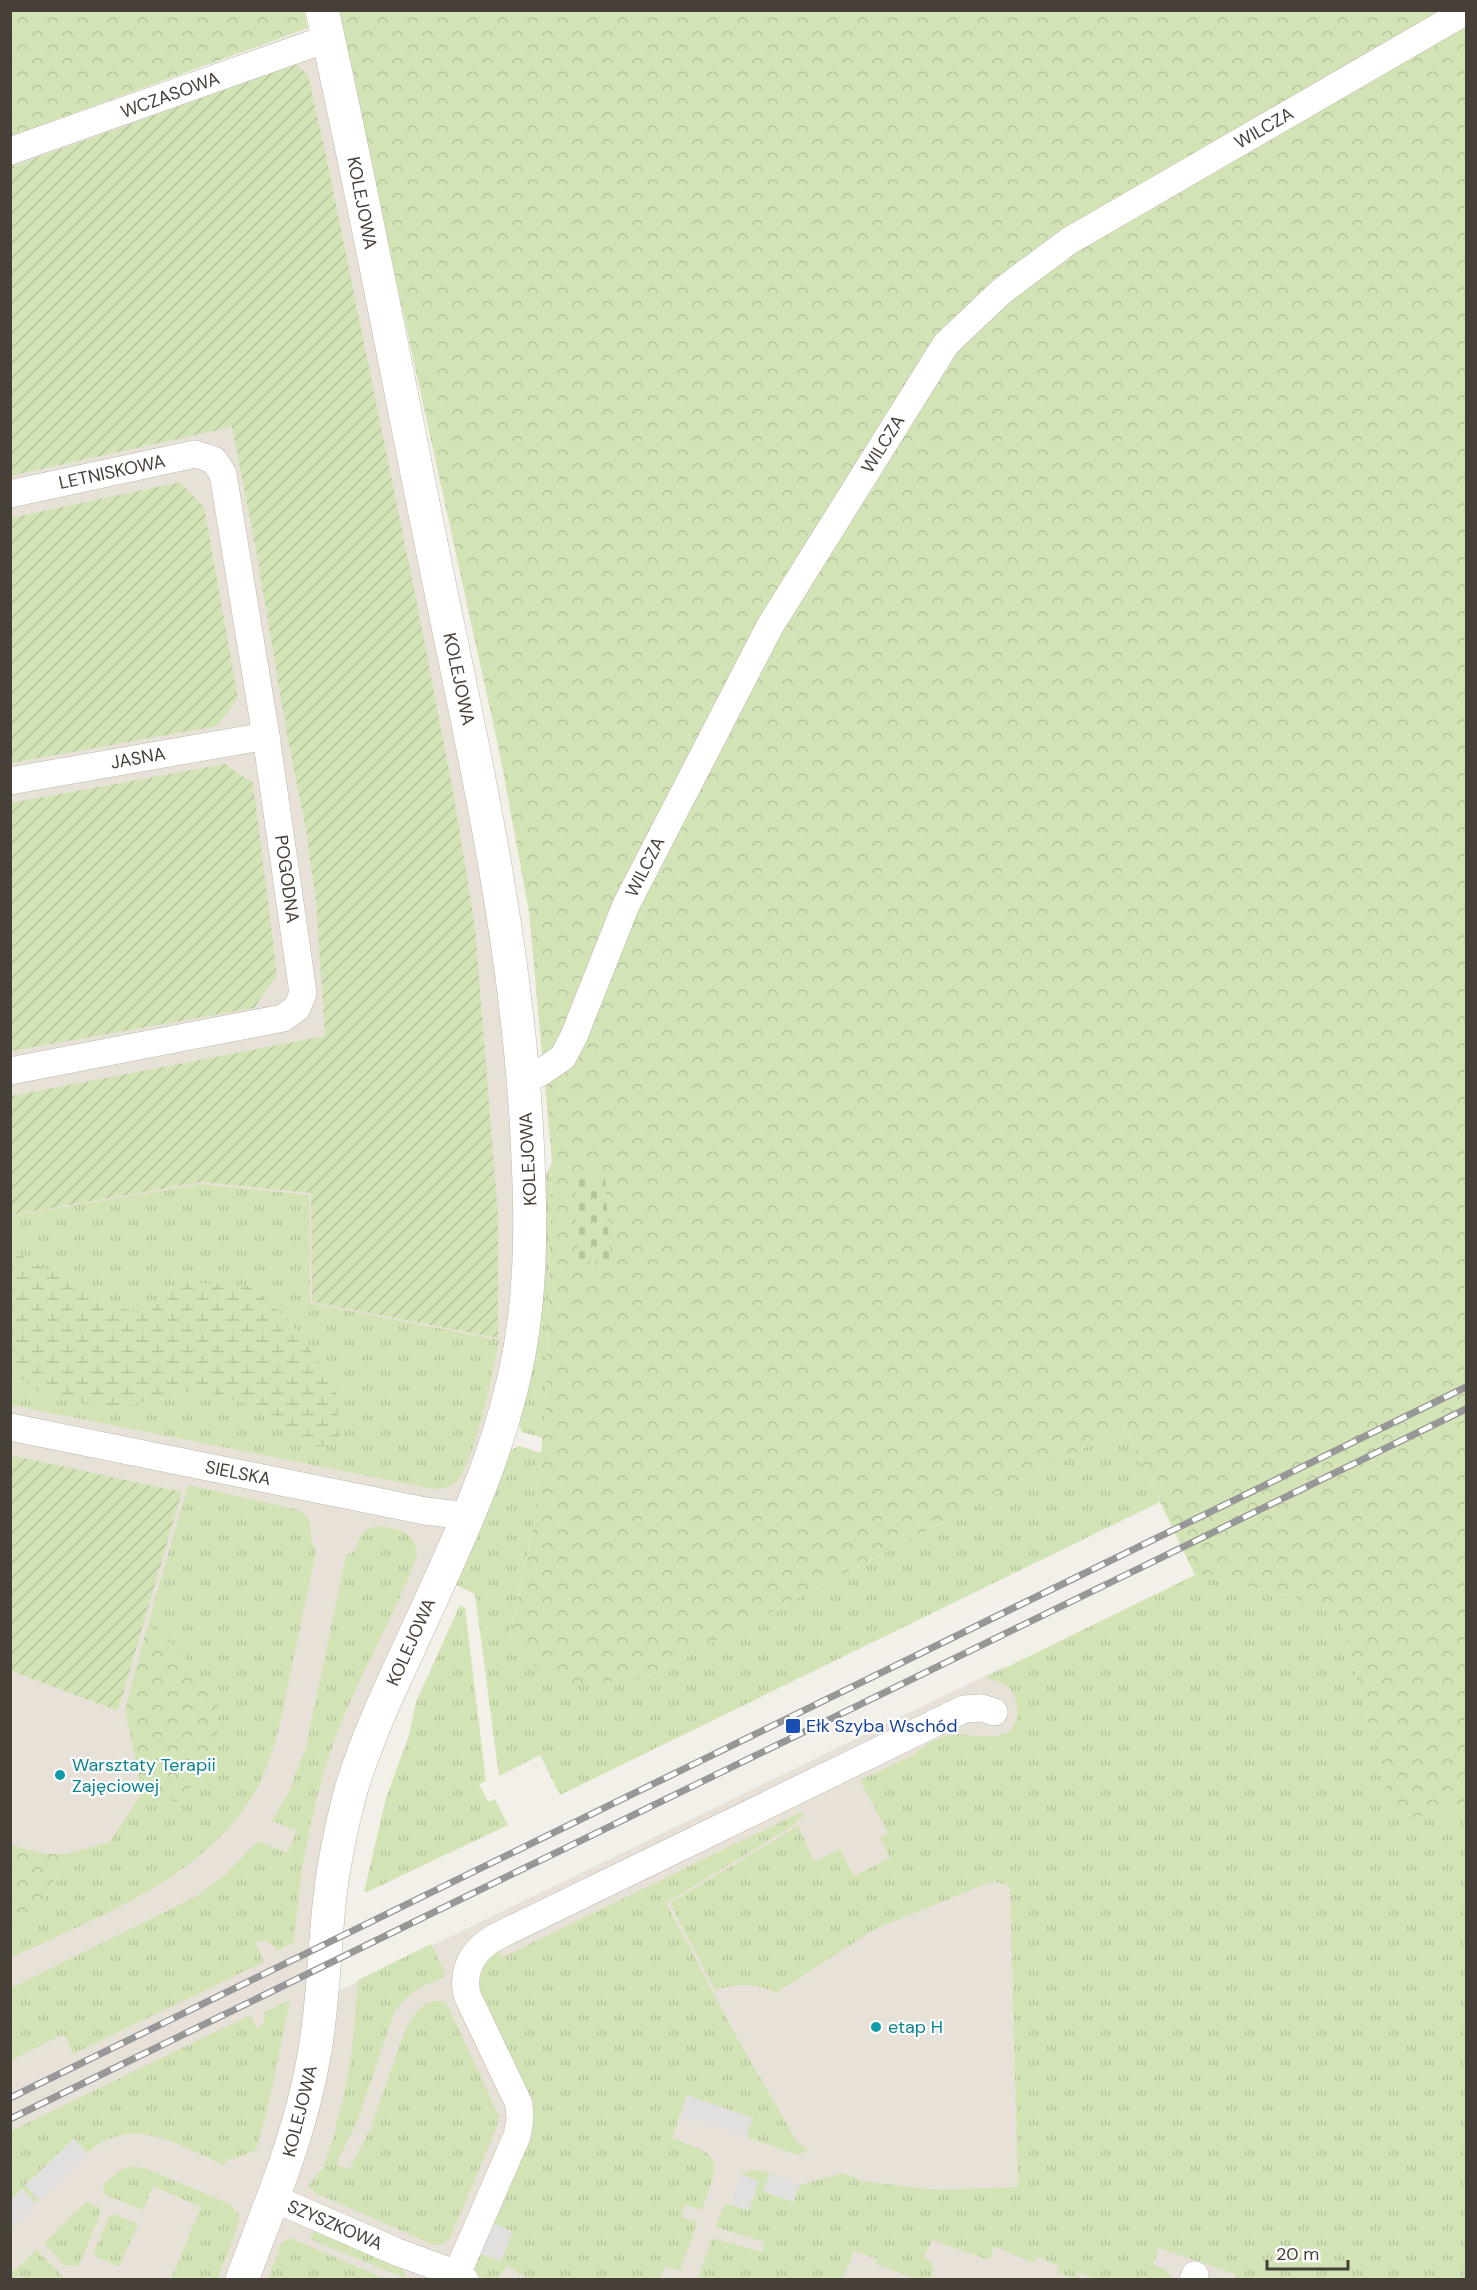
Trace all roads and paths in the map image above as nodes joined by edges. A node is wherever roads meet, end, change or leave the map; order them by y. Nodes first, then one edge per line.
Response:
1 (1467, 11) edge
2 (326, 24) edge
3 (10, 152) edge
4 (214, 460) joint
5 (10, 494) edge
6 (266, 736) junction
7 (10, 781) edge
8 (10, 1071) edge
9 (523, 1078) junction
10 (10, 1427) edge
11 (465, 1520) junction
12 (994, 1712) dead end
13 (273, 2198) junction
14 (397, 2252) junction
15 (461, 2277) edge
16 (242, 2280) edge
17 (427, 2280) edge

1 - 9 street, WILCZA
2 - 3 street, WCZASOWA
2 - 9 street, KOLEJOWA
4 - 5 street, LETNISKOWA
4 - 6 street, POGODNA
6 - 7 street, JASNA
6 - 8 street, POGODNA
9 - 11 street, KOLEJOWA
10 - 11 street, SIELSKA
11 - 13 street, KOLEJOWA
12 - 15 street
13 - 14 street, SZYSZKOWA
13 - 16 street, KOLEJOWA
14 - 15 street, SZYSZKOWA
14 - 17 street, SZYSZKOWA

